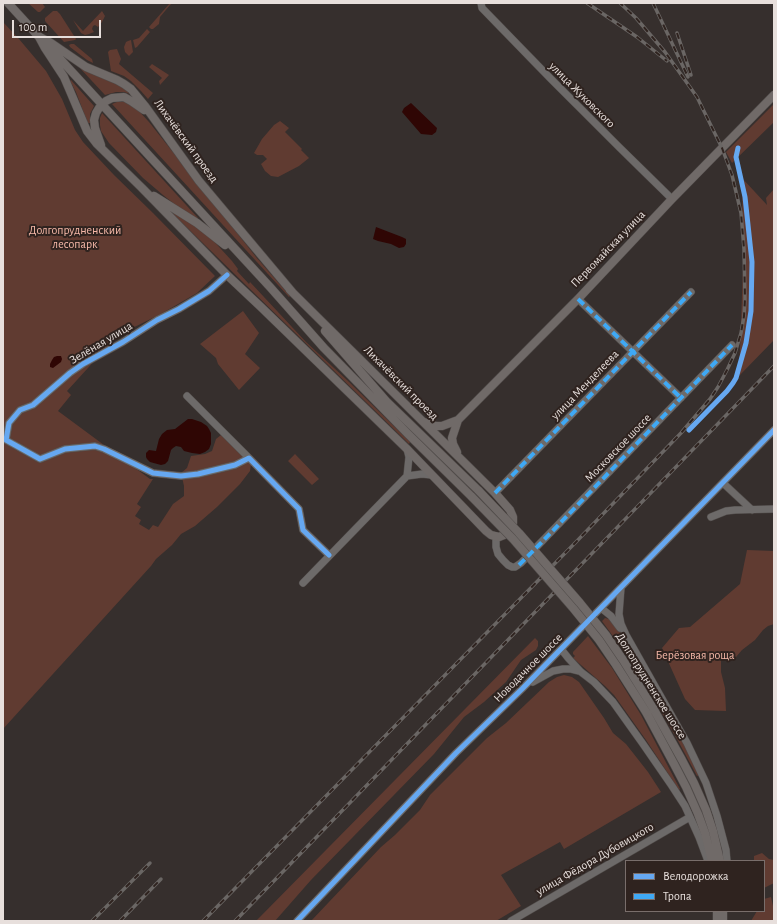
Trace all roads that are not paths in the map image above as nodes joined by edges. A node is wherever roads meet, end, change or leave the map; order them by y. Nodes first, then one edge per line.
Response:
1 (8, 3) edge
2 (481, 3) edge
3 (38, 35) junction
4 (774, 94) edge
5 (102, 104) junction
6 (155, 120) junction
7 (104, 151) junction
8 (142, 188) junction
9 (672, 199) junction
10 (243, 259) junction
11 (227, 275) junction
12 (270, 287) junction
13 (290, 290) junction
14 (690, 292) dead end
15 (578, 298) junction
16 (732, 345) dead end
17 (633, 351) junction
18 (187, 396) dead end
19 (681, 398) junction
20 (386, 401) junction
21 (458, 420) junction
22 (422, 421) junction
23 (774, 430) edge
24 (410, 431) junction
25 (407, 449) junction
26 (249, 458) junction
27 (462, 460) junction
28 (431, 475) junction
29 (407, 476) junction
30 (723, 483) junction
31 (495, 493) junction
32 (774, 509) edge
33 (752, 510) junction
34 (711, 517) dead end
35 (496, 536) junction
36 (329, 555) junction
37 (303, 583) dead end
38 (622, 588) junction
39 (601, 608) junction
40 (626, 635) junction
41 (561, 650) junction
42 (581, 672) junction
43 (522, 689) junction
44 (690, 817) junction
45 (708, 860) edge
46 (712, 860) edge
47 (720, 860) edge
48 (727, 860) edge
49 (718, 913) edge
50 (296, 921) edge
51 (510, 921) edge
52 (724, 921) edge

1 - 3 main road, Лихачёвский проезд
2 - 9 street, улица Жуковского
3 - 5 main road, Лихачёвский проезд
3 - 6 main road, Лихачёвский проезд
3 - 7 main road, Лихачёвский проезд
4 - 9 main road, Первомайская улица
5 - 6 main road
5 - 7 main road
5 - 10 main road, Лихачёвский проезд
6 - 13 main road, Лихачёвский проезд
7 - 8 main road, Лихачёвский проезд
8 - 10 main road
8 - 11 main road
9 - 15 main road, Первомайская улица
10 - 12 main road, Лихачёвский проезд
11 - 25 main road
11 - 26 street, Зелёная улица
12 - 20 main road, Лихачёвский проезд
12 - 24 main road, Лихачёвский проезд
13 - 20 main road, Лихачёвский проезд
13 - 22 main road, Лихачёвский проезд
14 - 17 street, улица Менделеева
15 - 17 street
15 - 21 main road, Первомайская улица
16 - 19 street, Московское шоссе
17 - 19 street
17 - 31 street, улица Менделеева
18 - 26 street
19 - 35 street, Московское шоссе
20 - 24 main road, Лихачёвский проезд
21 - 22 main road
21 - 27 main road
22 - 27 main road, Лихачёвский проезд
23 - 30 street, Новодачное шоссе
24 - 46 main road, Долгопрудненское шоссе, bridge
24 - 47 main road, Долгопрудненское шоссе, bridge
25 - 28 main road
25 - 29 street
26 - 36 street
27 - 31 main road
28 - 29 street
28 - 35 main road
29 - 36 street
30 - 33 street
30 - 38 street, Новодачное шоссе
31 - 35 main road
32 - 33 street
33 - 34 street
36 - 37 street
38 - 39 street, Новодачное шоссе
38 - 40 street
39 - 40 street
39 - 41 street, Новодачное шоссе
40 - 48 street
41 - 42 street
41 - 43 street, Новодачное шоссе
42 - 43 street
42 - 44 street
43 - 50 street, Новодачное шоссе
44 - 45 street
44 - 51 street, улица Фёдора Дубовицкого
49 - 52 main road

